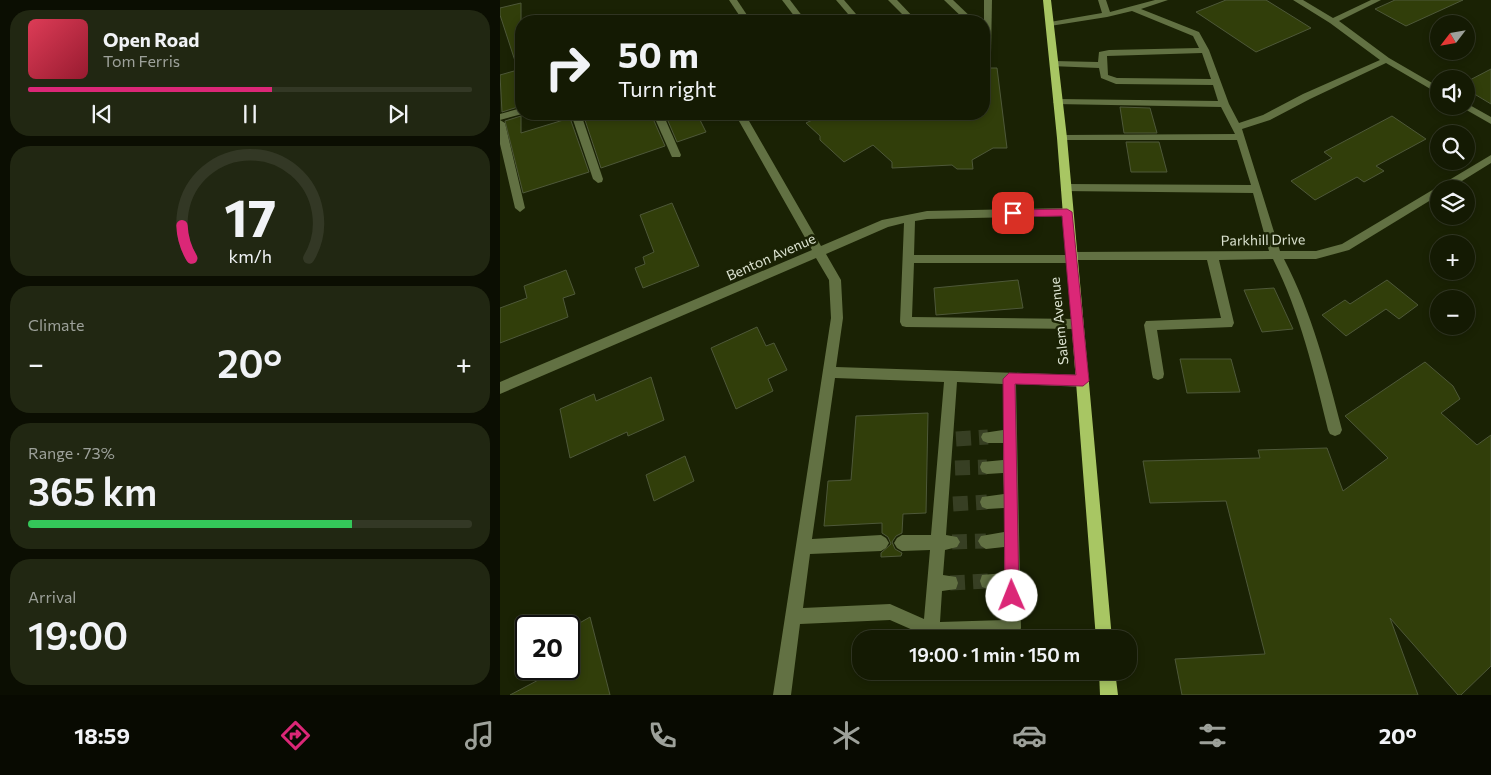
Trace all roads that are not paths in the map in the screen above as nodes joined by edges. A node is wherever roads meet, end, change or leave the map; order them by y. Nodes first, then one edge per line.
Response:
1 (733, 0) edge
2 (786, 0) edge
3 (840, 0) edge
4 (893, 0) edge
5 (960, 0) edge
6 (988, 0) edge
7 (1047, 0) edge
8 (1102, 0) edge
9 (1164, 0) edge
10 (1297, 0) edge
11 (1377, 0) edge
12 (949, 2) edge
13 (1132, 8) junction
14 (743, 15) edge
15 (797, 15) edge
16 (853, 15) edge
17 (907, 15) edge
18 (964, 15) edge
19 (987, 15) edge
20 (1107, 15) junction
21 (1332, 20) junction
22 (1050, 24) junction
23 (1205, 50) junction
24 (1386, 60) junction
25 (1054, 64) junction
26 (1103, 65) junction
27 (1215, 82) junction
28 (1430, 86) edge
29 (1058, 102) junction
30 (1224, 104) junction
31 (1475, 111) edge
32 (515, 113) edge
33 (500, 117) edge
34 (578, 120) edge
35 (661, 120) edge
36 (743, 120) edge
37 (1491, 121) edge
38 (500, 123) edge
39 (1236, 127) junction
40 (1240, 137) junction
41 (1062, 138) junction
42 (676, 155) dead end
43 (1491, 158) edge
44 (598, 179) dead end
45 (1455, 180) edge
46 (1065, 188) junction
47 (1257, 189) junction
48 (1430, 195) edge
49 (520, 208) dead end
50 (1067, 212) junction
51 (910, 218) junction
52 (820, 252) junction
53 (1276, 255) junction
54 (1212, 256) junction
55 (1071, 257) junction
56 (909, 259) junction
57 (1077, 324) junction
58 (830, 372) junction
59 (1158, 374) dead end
60 (951, 377) junction
61 (1009, 379) junction
62 (1083, 381) junction
63 (500, 388) edge
64 (1335, 430) dead end
65 (1010, 436) junction
66 (988, 437) tunnel mouth
67 (1010, 466) junction
68 (987, 467) tunnel mouth
69 (1011, 501) junction
70 (987, 502) tunnel mouth
71 (1011, 539) junction
72 (986, 540) tunnel mouth
73 (881, 543) dead end
74 (945, 543) junction
75 (902, 544) dead end
76 (803, 547) junction
77 (1012, 580) junction
78 (988, 581) tunnel mouth
79 (793, 616) junction
80 (931, 630) junction
81 (1103, 630) edge
82 (1108, 680) edge
83 (782, 695) edge
84 (1109, 695) edge

1 - 14 street
2 - 15 street
3 - 16 street
4 - 17 street
5 - 12 street
6 - 19 street
7 - 22 main road, Salem Avenue
8 - 20 street
9 - 13 street
10 - 21 street
11 - 21 street
12 - 18 street
13 - 20 street
13 - 23 street
20 - 22 street
21 - 24 street
22 - 25 main road, Salem Avenue
23 - 26 street
23 - 27 street
24 - 28 street
24 - 39 street
25 - 26 street
25 - 29 main road, Salem Avenue
26 - 27 street
27 - 30 street
29 - 30 street
29 - 41 main road, Salem Avenue
30 - 39 street
31 - 37 street
32 - 33 street
34 - 44 street
35 - 42 street
36 - 52 street
38 - 49 street
39 - 40 street
40 - 41 street
40 - 47 street
41 - 46 main road, Salem Avenue
43 - 45 street, Parkhill Drive
46 - 47 street
46 - 50 main road, Salem Avenue
47 - 53 street
48 - 53 street, Parkhill Drive
50 - 51 street, Benton Avenue
50 - 55 main road, Salem Avenue
51 - 52 street, Benton Avenue
51 - 56 street
52 - 58 street
52 - 63 street, Benton Avenue
53 - 54 street, Parkhill Drive
53 - 64 street
54 - 55 street, Parkhill Drive
54 - 59 street
55 - 56 street, Parkhill Drive
55 - 57 main road, Salem Avenue
56 - 57 street
57 - 62 main road, Salem Avenue
58 - 60 street
58 - 76 street
60 - 61 street
60 - 74 street
61 - 62 street
61 - 65 street
62 - 81 main road, Salem Avenue
65 - 66 street
65 - 67 street
67 - 68 street
67 - 69 street
69 - 70 street
69 - 71 street
71 - 72 street
71 - 77 street
73 - 76 street
74 - 75 street
74 - 80 street
76 - 79 street
77 - 78 street
77 - 80 street
79 - 80 street
79 - 83 street
82 - 84 main road

